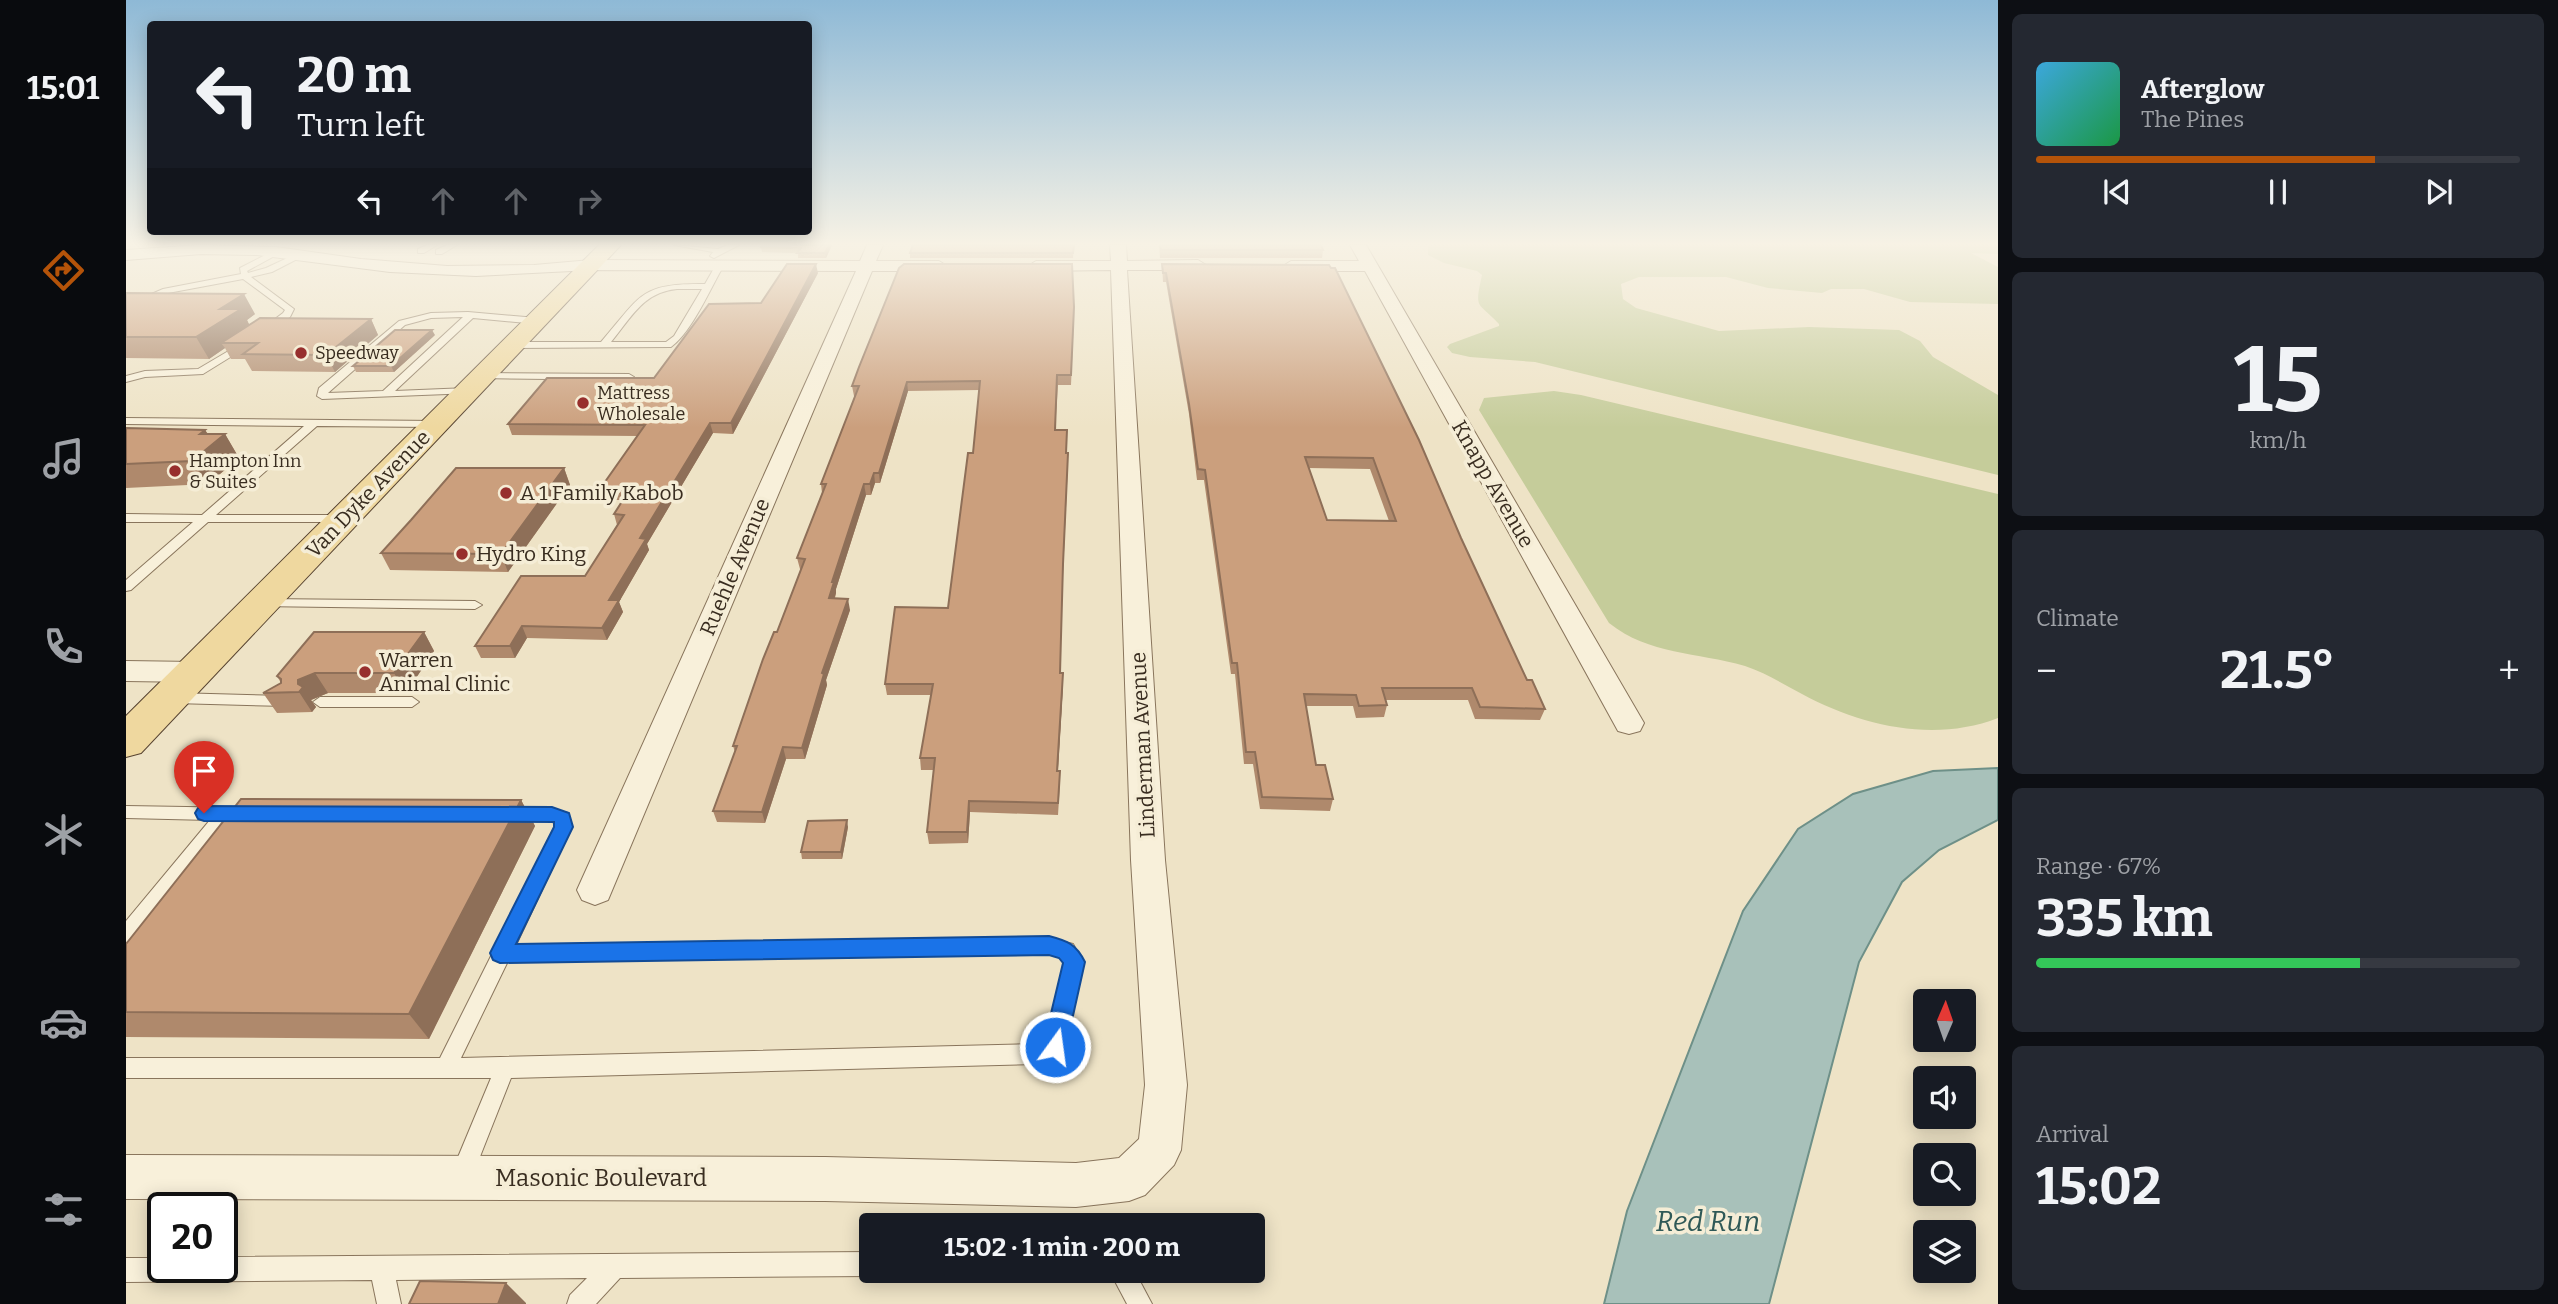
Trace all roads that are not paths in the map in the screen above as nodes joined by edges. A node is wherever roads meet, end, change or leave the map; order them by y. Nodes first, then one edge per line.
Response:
1 (288, 306) edge
2 (552, 306) edge
3 (637, 306) edge
4 (697, 306) edge
5 (848, 306) edge
6 (1121, 306) edge
7 (1392, 306) edge
8 (470, 316) junction
9 (537, 321) junction
10 (513, 345) junction
11 (603, 346) junction
12 (629, 377) edge
13 (126, 379) edge
14 (475, 384) junction
15 (384, 395) junction
16 (126, 421) edge
17 (314, 423) junction
18 (436, 424) junction
19 (126, 518) edge
20 (204, 519) junction
21 (343, 520) junction
22 (126, 587) edge
23 (262, 603) junction
24 (475, 605) dead end
25 (126, 671) edge
26 (182, 685) junction
27 (286, 701) edge
28 (320, 702) dead end
29 (412, 702) dead end
30 (1629, 723) dead end
31 (130, 733) edge
32 (126, 812) edge
33 (225, 814) junction
34 (266, 814) edge
35 (498, 814) edge
36 (595, 890) dead end
37 (126, 934) edge
38 (500, 953) junction
39 (126, 1068) edge
40 (446, 1068) junction
41 (505, 1068) junction
42 (460, 1177) junction
43 (133, 1185) edge
44 (1076, 1185) joint
45 (859, 1264) edge
46 (614, 1266) junction
47 (381, 1269) junction
48 (126, 1270) edge
49 (1128, 1283) edge
50 (389, 1304) edge
51 (579, 1304) edge
52 (1140, 1304) edge

1 - 13 lane
2 - 9 main road, Van Dyke Avenue
3 - 11 lane
4 - 11 lane
5 - 36 street, Ruehle Avenue
6 - 44 street, Linderman Avenue
7 - 30 street, Knapp Avenue
8 - 9 lane
8 - 15 lane
8 - 15 lane
9 - 10 main road, Van Dyke Avenue
10 - 11 lane
10 - 14 main road, Van Dyke Avenue
12 - 14 lane
14 - 15 lane
14 - 18 main road, Van Dyke Avenue
16 - 17 lane
17 - 18 lane
17 - 20 lane
18 - 21 main road, Van Dyke Avenue
19 - 20 lane
20 - 21 lane
20 - 22 lane
21 - 23 main road, Van Dyke Avenue
23 - 24 lane
23 - 26 main road, Van Dyke Avenue
25 - 26 street
26 - 27 lane
26 - 31 main road, Van Dyke Avenue
28 - 29 lane
32 - 33 lane
33 - 34 lane
33 - 37 lane
35 - 38 lane
38 - 40 lane
38 - 41 lane
39 - 40 lane
40 - 41 lane
41 - 42 lane
42 - 43 street, Masonic Boulevard
42 - 44 street, Masonic Boulevard
45 - 46 lane
46 - 47 lane
46 - 51 lane
47 - 48 lane
47 - 50 lane
49 - 52 lane

